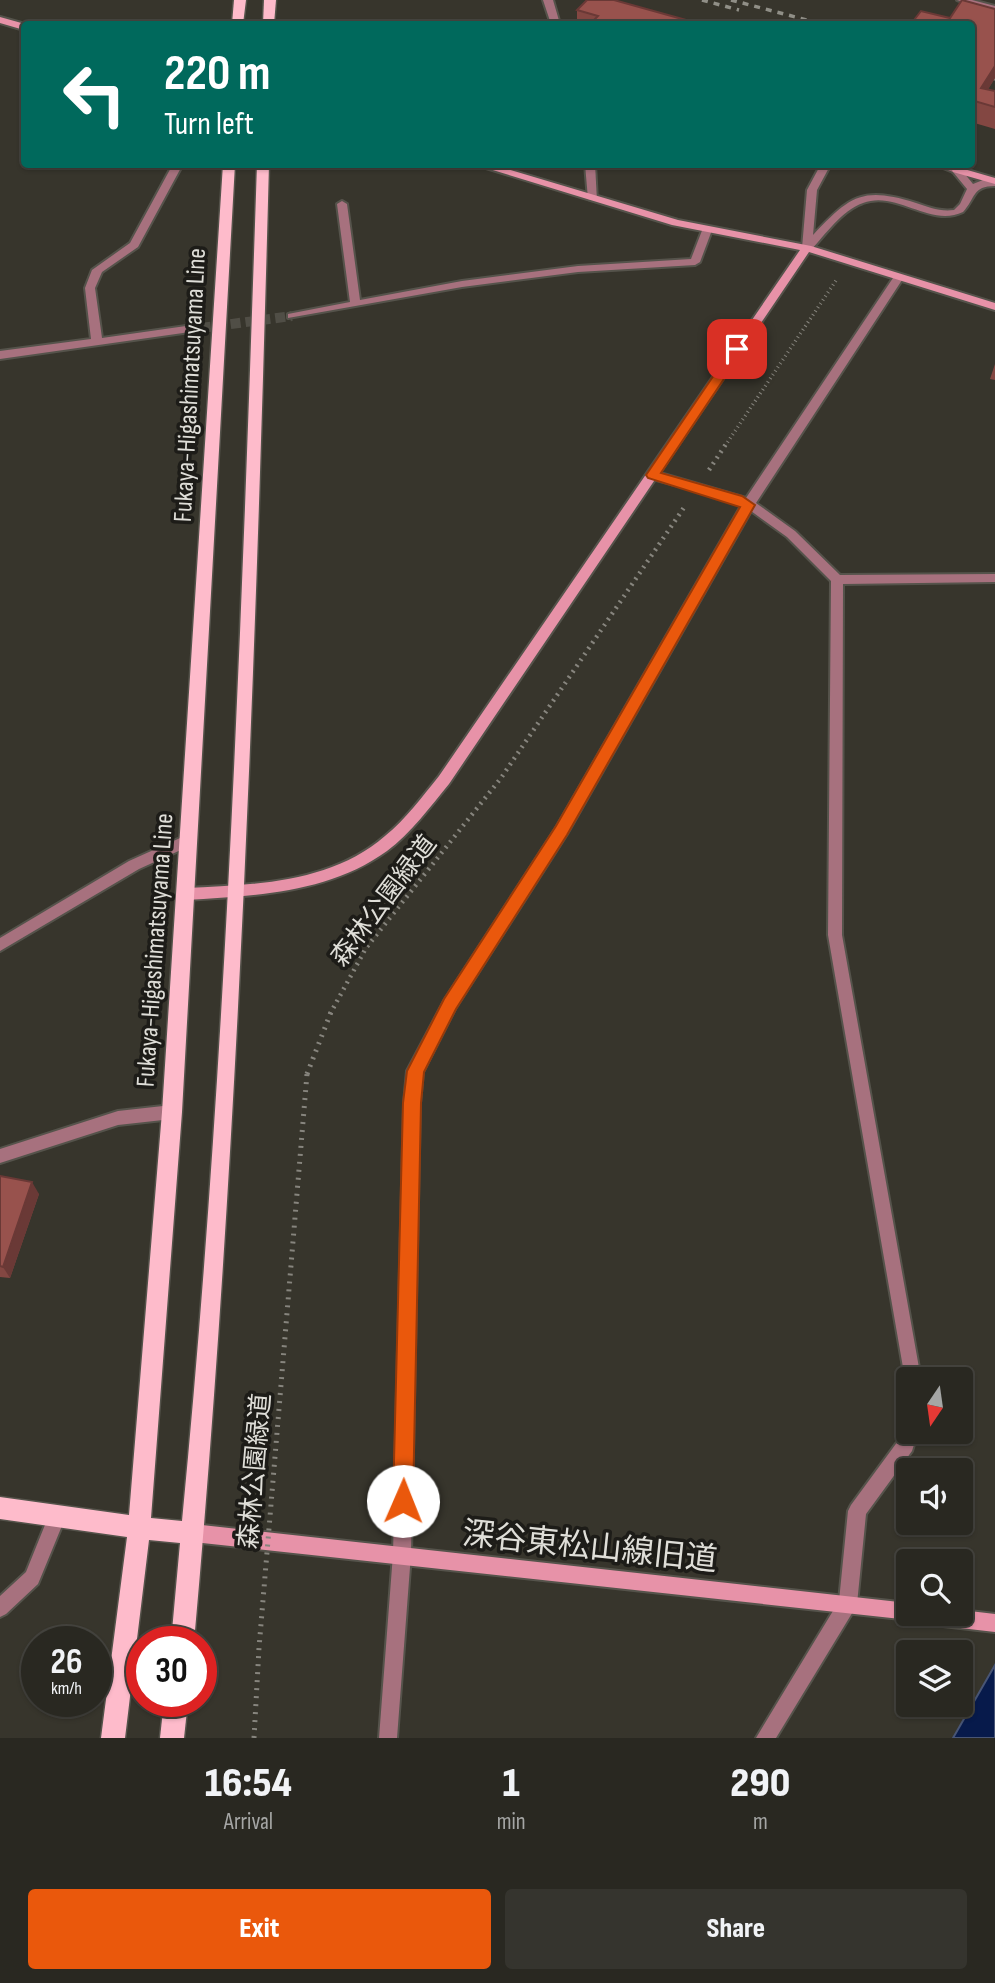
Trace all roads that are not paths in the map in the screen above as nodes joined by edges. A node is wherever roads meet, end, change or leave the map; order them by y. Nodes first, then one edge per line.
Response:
1 (240, 0) edge
2 (270, 0) edge
3 (548, 0) edge
4 (962, 0) edge
5 (995, 9) edge
6 (0, 20) edge
7 (238, 21) edge
8 (269, 21) edge
9 (555, 21) edge
10 (21, 26) edge
11 (176, 168) edge
12 (229, 168) edge
13 (263, 168) edge
14 (491, 168) edge
15 (590, 168) edge
16 (824, 168) edge
17 (951, 168) edge
18 (957, 170) junction
19 (995, 182) edge
20 (972, 189) junction
21 (593, 199) junction
22 (342, 204) dead end
23 (707, 230) junction
24 (807, 248) junction
25 (899, 277) junction
26 (355, 302) junction
27 (995, 307) edge
28 (292, 316) tunnel mouth
29 (186, 330) tunnel mouth
30 (97, 343) junction
31 (0, 355) edge
32 (653, 475) junction
33 (748, 505) junction
34 (995, 578) edge
35 (837, 580) junction
36 (189, 840) junction
37 (237, 891) junction
38 (186, 894) junction
39 (0, 945) edge
40 (172, 1112) junction
41 (0, 1156) edge
42 (911, 1367) edge
43 (906, 1444) edge
44 (0, 1508) edge
45 (57, 1516) junction
46 (139, 1528) junction
47 (193, 1533) junction
48 (402, 1554) junction
49 (848, 1604) junction
50 (0, 1608) edge
51 (896, 1611) edge
52 (973, 1620) edge
53 (995, 1623) edge
54 (184, 1626) edge
55 (174, 1717) edge
56 (113, 1738) edge
57 (172, 1738) edge
58 (388, 1738) edge
59 (765, 1738) edge

1 - 7 main road
2 - 8 main road
3 - 9 street
4 - 5 street
6 - 10 street
11 - 30 street
12 - 36 main road, Fukaya-Higashimatsuyama Line
13 - 37 main road
14 - 21 street
15 - 21 street
16 - 24 street
17 - 18 street
18 - 19 street
18 - 20 street
19 - 20 street
20 - 24 street
21 - 23 street
22 - 26 street
23 - 24 street
23 - 26 street
24 - 25 street
24 - 32 street
25 - 27 street
25 - 33 street
26 - 28 street
29 - 30 street
30 - 31 street
32 - 33 street
32 - 37 street
33 - 35 street
33 - 48 street
34 - 35 street
35 - 42 street
36 - 38 main road, Fukaya-Higashimatsuyama Line
36 - 39 street
37 - 38 street
37 - 47 main road
38 - 40 main road, Fukaya-Higashimatsuyama Line
40 - 41 street
40 - 46 main road, Fukaya-Higashimatsuyama Line
43 - 49 street
44 - 45 main road
45 - 46 main road
45 - 50 street
46 - 47 main road
46 - 56 main road, Fukaya-Higashimatsuyama Line
47 - 48 street, 深谷東松山線旧道
47 - 54 main road
48 - 49 street, 深谷東松山線旧道
48 - 58 street
49 - 51 street, 深谷東松山線旧道
49 - 59 street
52 - 53 street
55 - 57 main road

